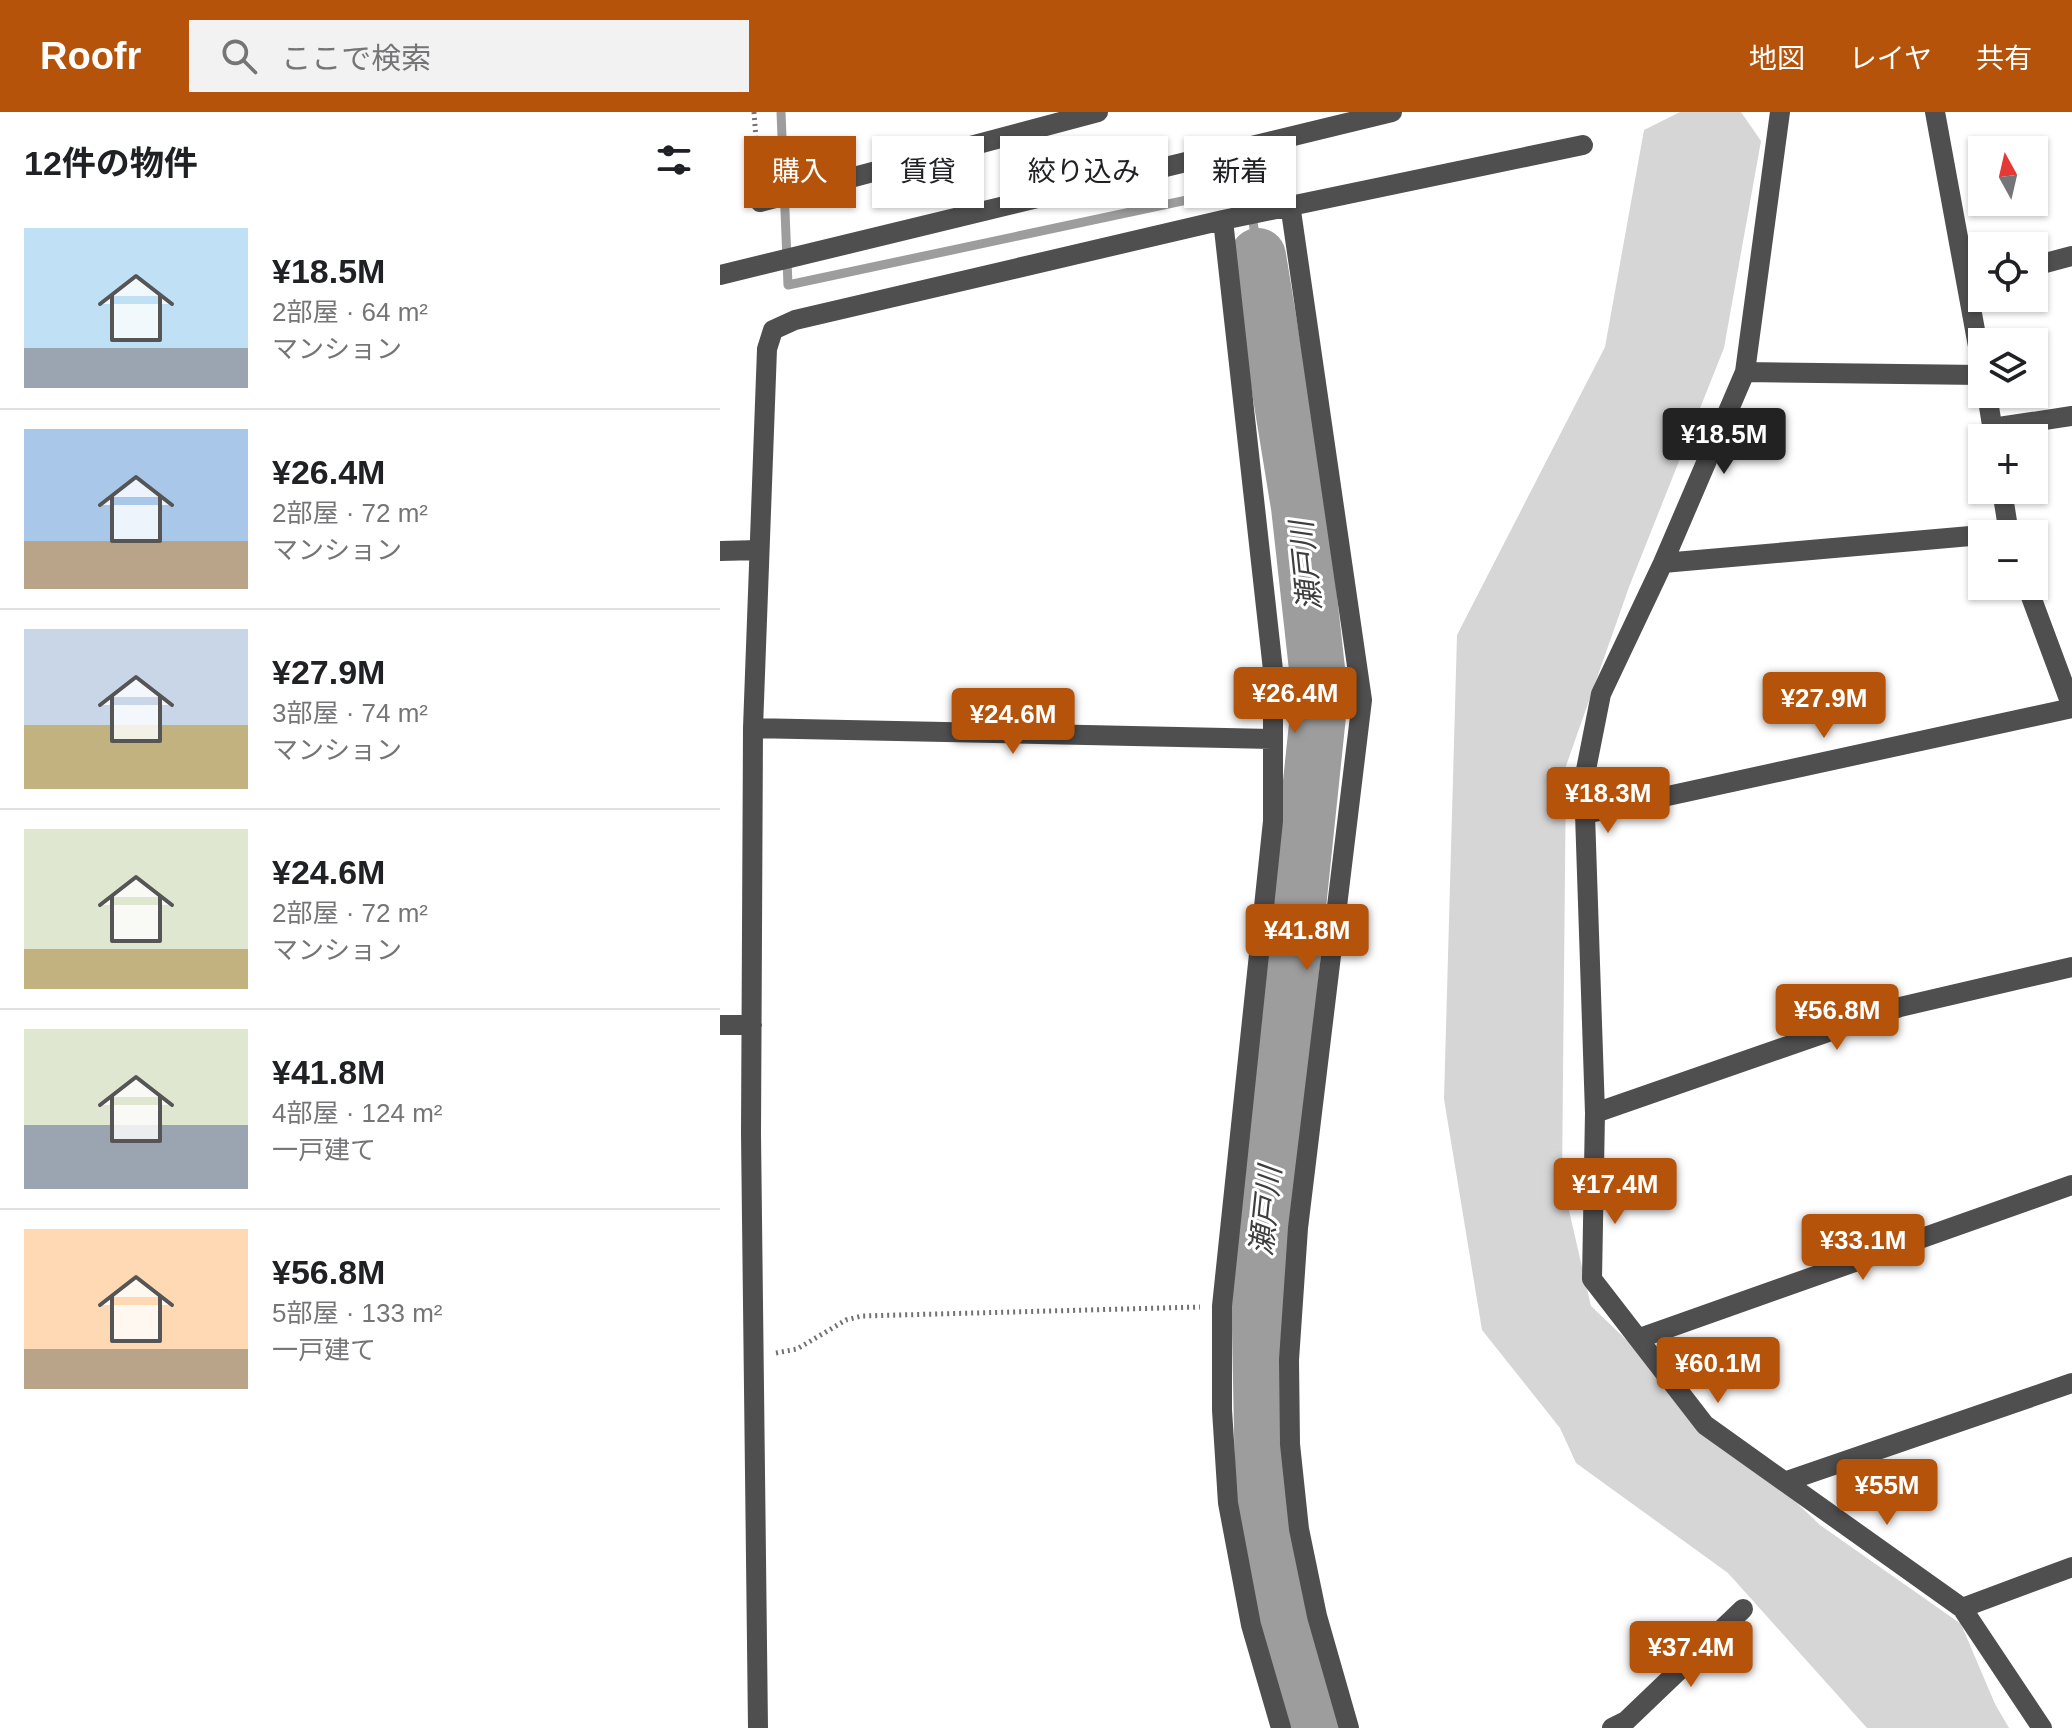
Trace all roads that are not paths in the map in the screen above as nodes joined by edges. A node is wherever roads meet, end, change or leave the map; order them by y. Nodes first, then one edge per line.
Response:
1 (1098, 112) edge
2 (1392, 112) edge
3 (1780, 112) edge
4 (1935, 112) edge
5 (1583, 145) dead end
6 (856, 176) edge
7 (1296, 203) edge
8 (1273, 208) edge
9 (1291, 208) edge
10 (1223, 220) junction
11 (1968, 251) edge
12 (2072, 256) edge
13 (2048, 262) edge
14 (720, 275) edge
15 (1745, 372) junction
16 (1968, 375) edge
17 (2072, 416) edge
18 (2035, 424) edge
19 (1968, 536) edge
20 (759, 550) junction
21 (720, 551) edge
22 (1663, 563) junction
23 (2032, 600) edge
24 (2072, 708) edge
25 (753, 728) junction
26 (1273, 739) junction
27 (1585, 814) junction
28 (2072, 967) edge
29 (720, 1025) edge
30 (752, 1025) junction
31 (1595, 1113) junction
32 (2072, 1185) edge
33 (1640, 1338) junction
34 (2072, 1383) edge
35 (1787, 1481) junction
36 (2072, 1567) edge
37 (1962, 1608) junction
38 (1743, 1609) dead end
39 (758, 1728) edge
40 (1281, 1728) edge
41 (1349, 1728) edge
42 (1612, 1728) edge
43 (2042, 1728) edge

1 - 6 street
2 - 14 street
3 - 15 street
4 - 11 street
5 - 7 street
8 - 10 street
9 - 41 street
10 - 20 street
10 - 26 street
12 - 13 street
15 - 16 street
15 - 22 street
17 - 18 street
19 - 22 street
20 - 21 street
20 - 25 street
22 - 27 street
23 - 24 street
24 - 27 street
25 - 26 street
25 - 30 street
26 - 40 street
27 - 31 street
28 - 31 street
29 - 30 street
30 - 39 street
31 - 33 street
32 - 33 street
33 - 35 street
34 - 35 street
35 - 37 street
36 - 37 street
37 - 43 street
38 - 42 street

